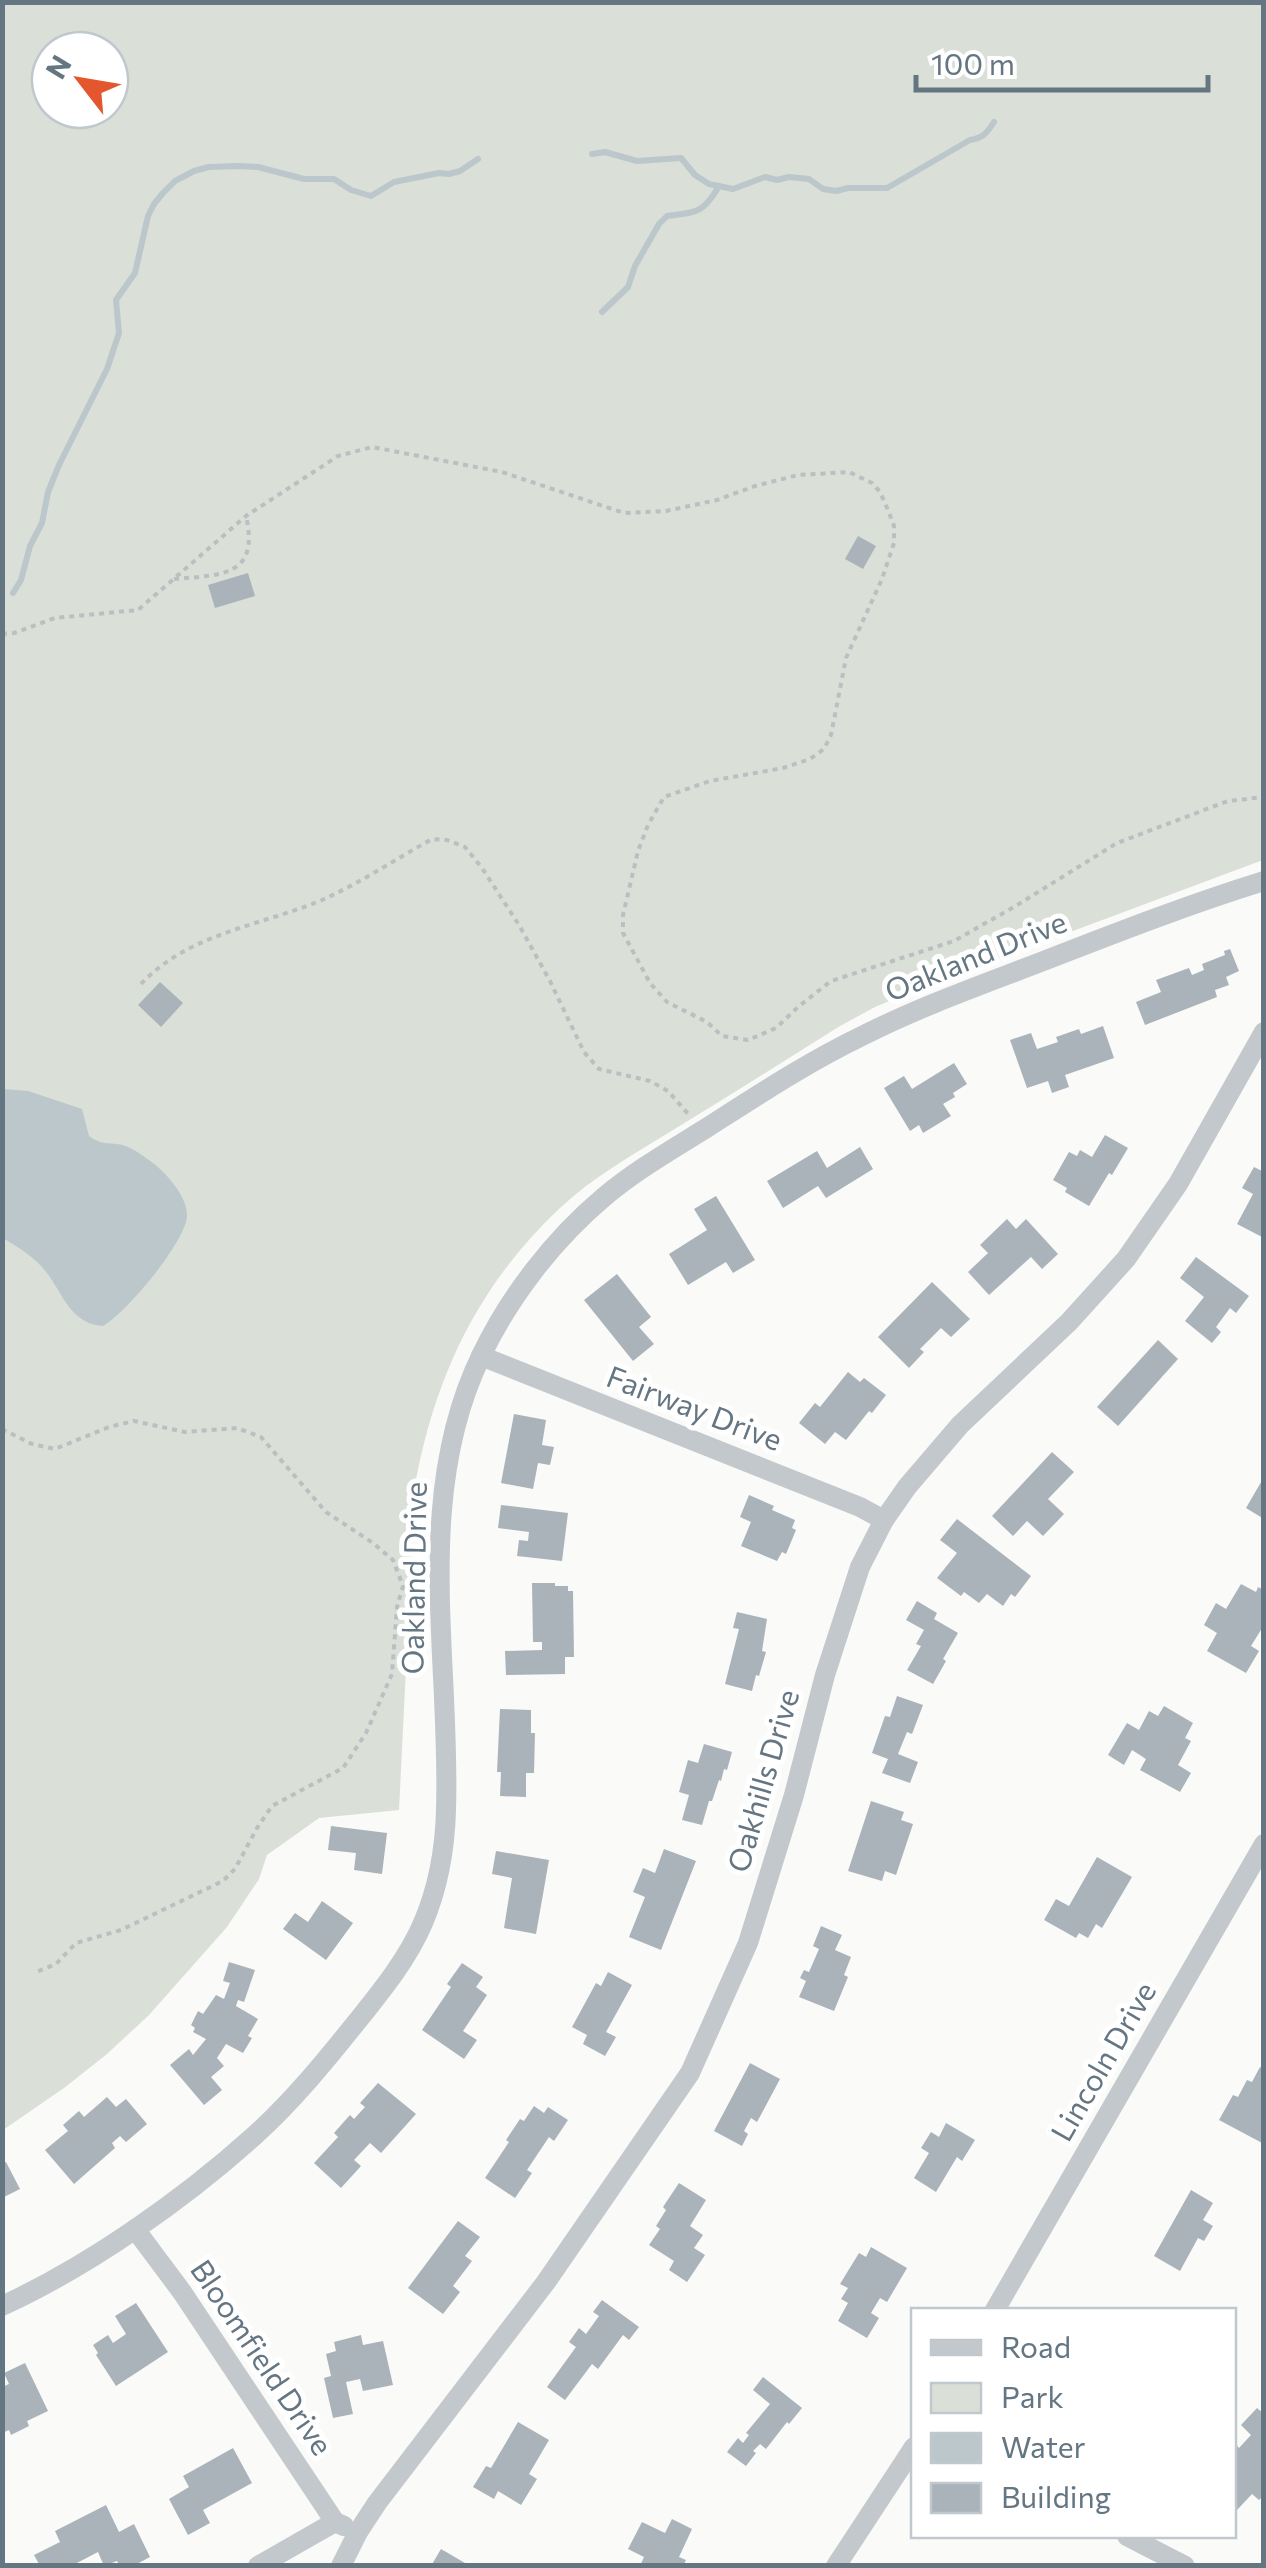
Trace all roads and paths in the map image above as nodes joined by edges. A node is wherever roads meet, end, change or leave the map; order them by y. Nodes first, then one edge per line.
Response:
1 (246, 516) junction
2 (174, 579) junction
3 (2, 634) edge
4 (1264, 797) edge
5 (1264, 882) edge
6 (140, 984) dead end
7 (1264, 1032) edge
8 (698, 1132) junction
9 (480, 1356) junction
10 (2, 1429) edge
11 (884, 1520) junction
12 (1264, 1844) edge
13 (36, 1972) dead end
14 (134, 2229) junction
15 (2, 2306) edge
16 (996, 2308) edge
17 (911, 2452) edge
18 (335, 2522) junction
19 (358, 2532) junction
20 (1131, 2538) edge
21 (258, 2566) edge
22 (341, 2566) edge
23 (836, 2566) edge
24 (1185, 2566) edge

1 - 2 path
1 - 2 path
1 - 4 path
2 - 3 path
5 - 8 street, Oakland Drive
6 - 8 path
7 - 11 street, Oakhills Drive
8 - 9 street, Oakland Drive
9 - 11 street, Fairway Drive
9 - 14 street, Oakland Drive
10 - 13 path
11 - 19 street, Oakhills Drive
12 - 16 street, Lincoln Drive
14 - 15 street, Oakland Drive
14 - 18 street, Bloomfield Drive
17 - 23 street
18 - 19 street
18 - 21 street
19 - 22 street, Oakhills Drive
20 - 24 street

